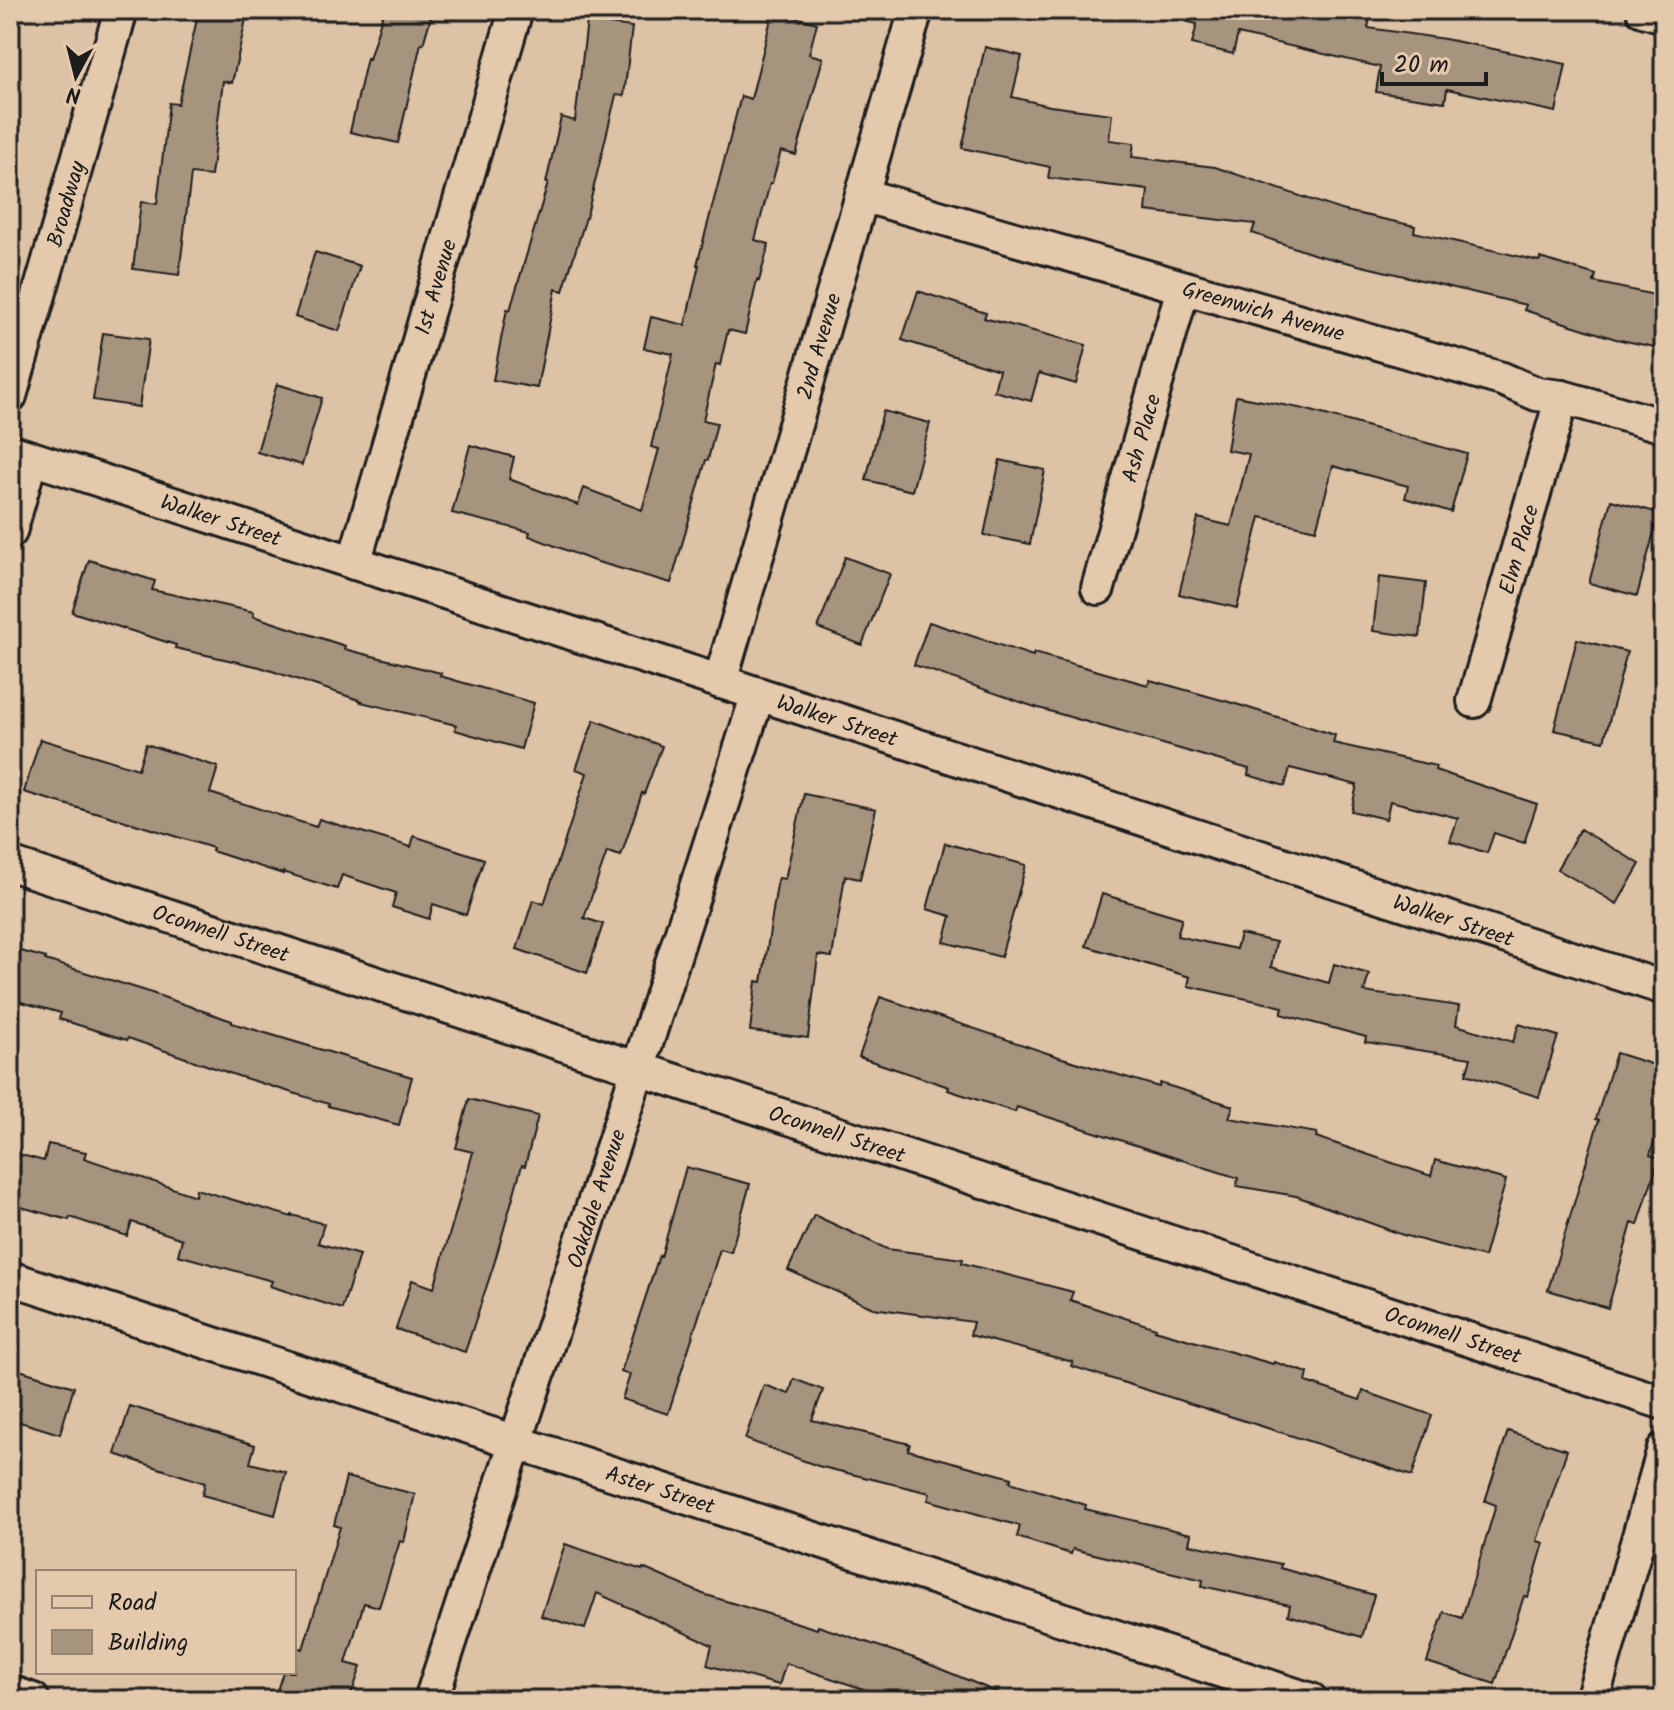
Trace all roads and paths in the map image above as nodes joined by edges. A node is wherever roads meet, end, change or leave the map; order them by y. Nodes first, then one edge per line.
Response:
1 (121, 10) edge
2 (516, 10) edge
3 (916, 10) edge
4 (1643, 10) edge
5 (1664, 16) edge
6 (862, 195) junction
7 (1183, 288) junction
8 (10, 396) edge
9 (1562, 397) junction
10 (1664, 426) edge
11 (21, 455) edge
12 (10, 532) edge
13 (354, 563) junction
14 (1098, 588) dead end
15 (720, 682) junction
16 (758, 694) junction
17 (1474, 701) dead end
18 (10, 864) edge
19 (1664, 988) edge
20 (638, 1069) junction
21 (10, 1278) edge
22 (1664, 1403) edge
23 (515, 1442) junction
24 (1664, 1449) edge
25 (10, 1692) edge
26 (33, 1700) edge
27 (431, 1700) edge
28 (1311, 1700) edge
29 (1592, 1700) edge

1 - 8 street, Broadway
2 - 13 street, 1st Avenue
3 - 6 street, 2nd Avenue
4 - 5 street
6 - 7 street, Greenwich Avenue
6 - 15 street, 2nd Avenue
7 - 9 street, Greenwich Avenue
7 - 14 street, Ash Place
9 - 10 street, Greenwich Avenue
9 - 17 street, Elm Place
11 - 12 street
11 - 13 street, Walker Street
13 - 15 street, Walker Street
15 - 16 street, Walker Street
16 - 19 street, Walker Street
16 - 20 street, Oakdale Avenue
18 - 20 street, Oconnell Street
20 - 22 street, Oconnell Street
20 - 23 street, Oakdale Avenue
21 - 23 street, Aster Street
23 - 27 street, Oakdale Avenue
23 - 28 street, Aster Street
24 - 29 street
25 - 26 street

